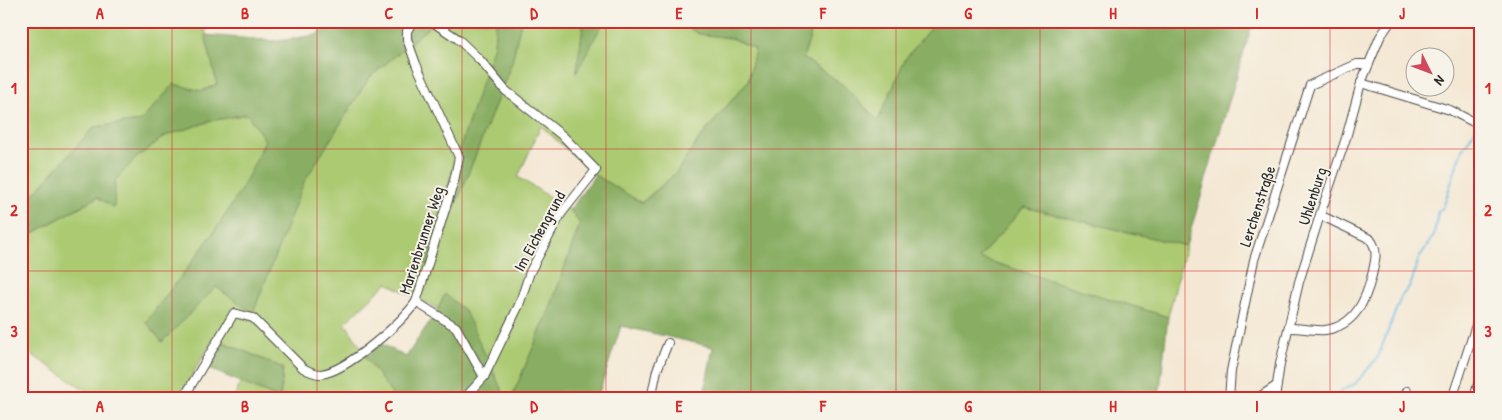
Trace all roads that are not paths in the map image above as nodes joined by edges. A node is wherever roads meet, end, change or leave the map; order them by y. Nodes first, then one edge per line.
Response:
1 (413, 21) edge
2 (431, 21) edge
3 (1391, 21) edge
4 (1368, 64) junction
5 (1361, 83) junction
6 (1481, 126) edge
7 (1320, 215) junction
8 (416, 302) junction
9 (1481, 310) edge
10 (1290, 328) junction
11 (668, 343) dead end
12 (1481, 372) edge
13 (484, 377) junction
14 (1276, 386) junction
15 (183, 399) edge
16 (464, 399) edge
17 (651, 399) edge
18 (1229, 399) edge
19 (1256, 399) edge
20 (1275, 399) edge
21 (1452, 399) edge
22 (1474, 399) edge

1 - 8 street, Marienbrunner Weg
2 - 13 street, Im Eichengrund
3 - 4 street, Uhlenburg
4 - 5 street, Uhlenburg
4 - 18 street, Lerchenstraße
5 - 6 street
5 - 7 street, Uhlenburg
7 - 10 street, Uhlenburg
7 - 10 street
8 - 13 street
8 - 15 street, Marienbrunner Weg
9 - 21 street
10 - 14 street, Uhlenburg
11 - 17 street
12 - 22 street
13 - 16 street, Im Eichengrund
14 - 19 street
14 - 20 street, Uhlenburg

